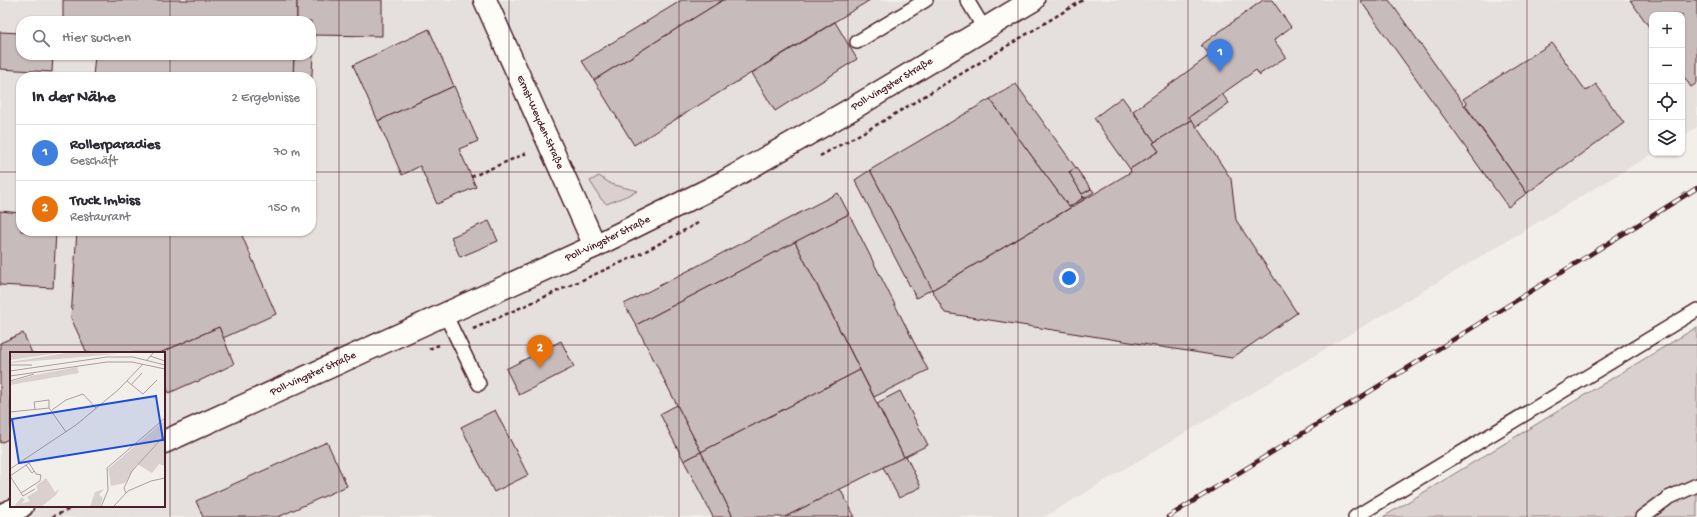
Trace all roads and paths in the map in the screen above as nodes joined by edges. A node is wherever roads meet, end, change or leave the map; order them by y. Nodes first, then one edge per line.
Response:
1 (484, 0) edge
2 (926, 0) edge
3 (967, 0) edge
4 (1033, 0) edge
5 (985, 30) junction
6 (857, 42) dead end
7 (549, 143) junction
8 (471, 177) dead end
9 (595, 246) junction
10 (1697, 310) edge
11 (445, 314) junction
12 (479, 384) dead end
13 (165, 442) edge
14 (1697, 485) edge
15 (20, 507) edge
16 (75, 507) edge
17 (0, 516) edge
18 (52, 517) edge
19 (1355, 517) edge
20 (1642, 517) edge

1 - 7 street, Ernst-Weyden-Straße
2 - 6 lane
3 - 5 lane
4 - 5 street, Poll-Vingster Straße
5 - 9 street, Poll-Vingster Straße
7 - 8 path
7 - 9 street, Ernst-Weyden-Straße
9 - 11 street, Poll-Vingster Straße
10 - 19 lane
11 - 12 lane
11 - 13 street, Poll-Vingster Straße
14 - 20 lane
15 - 17 street
16 - 18 path

